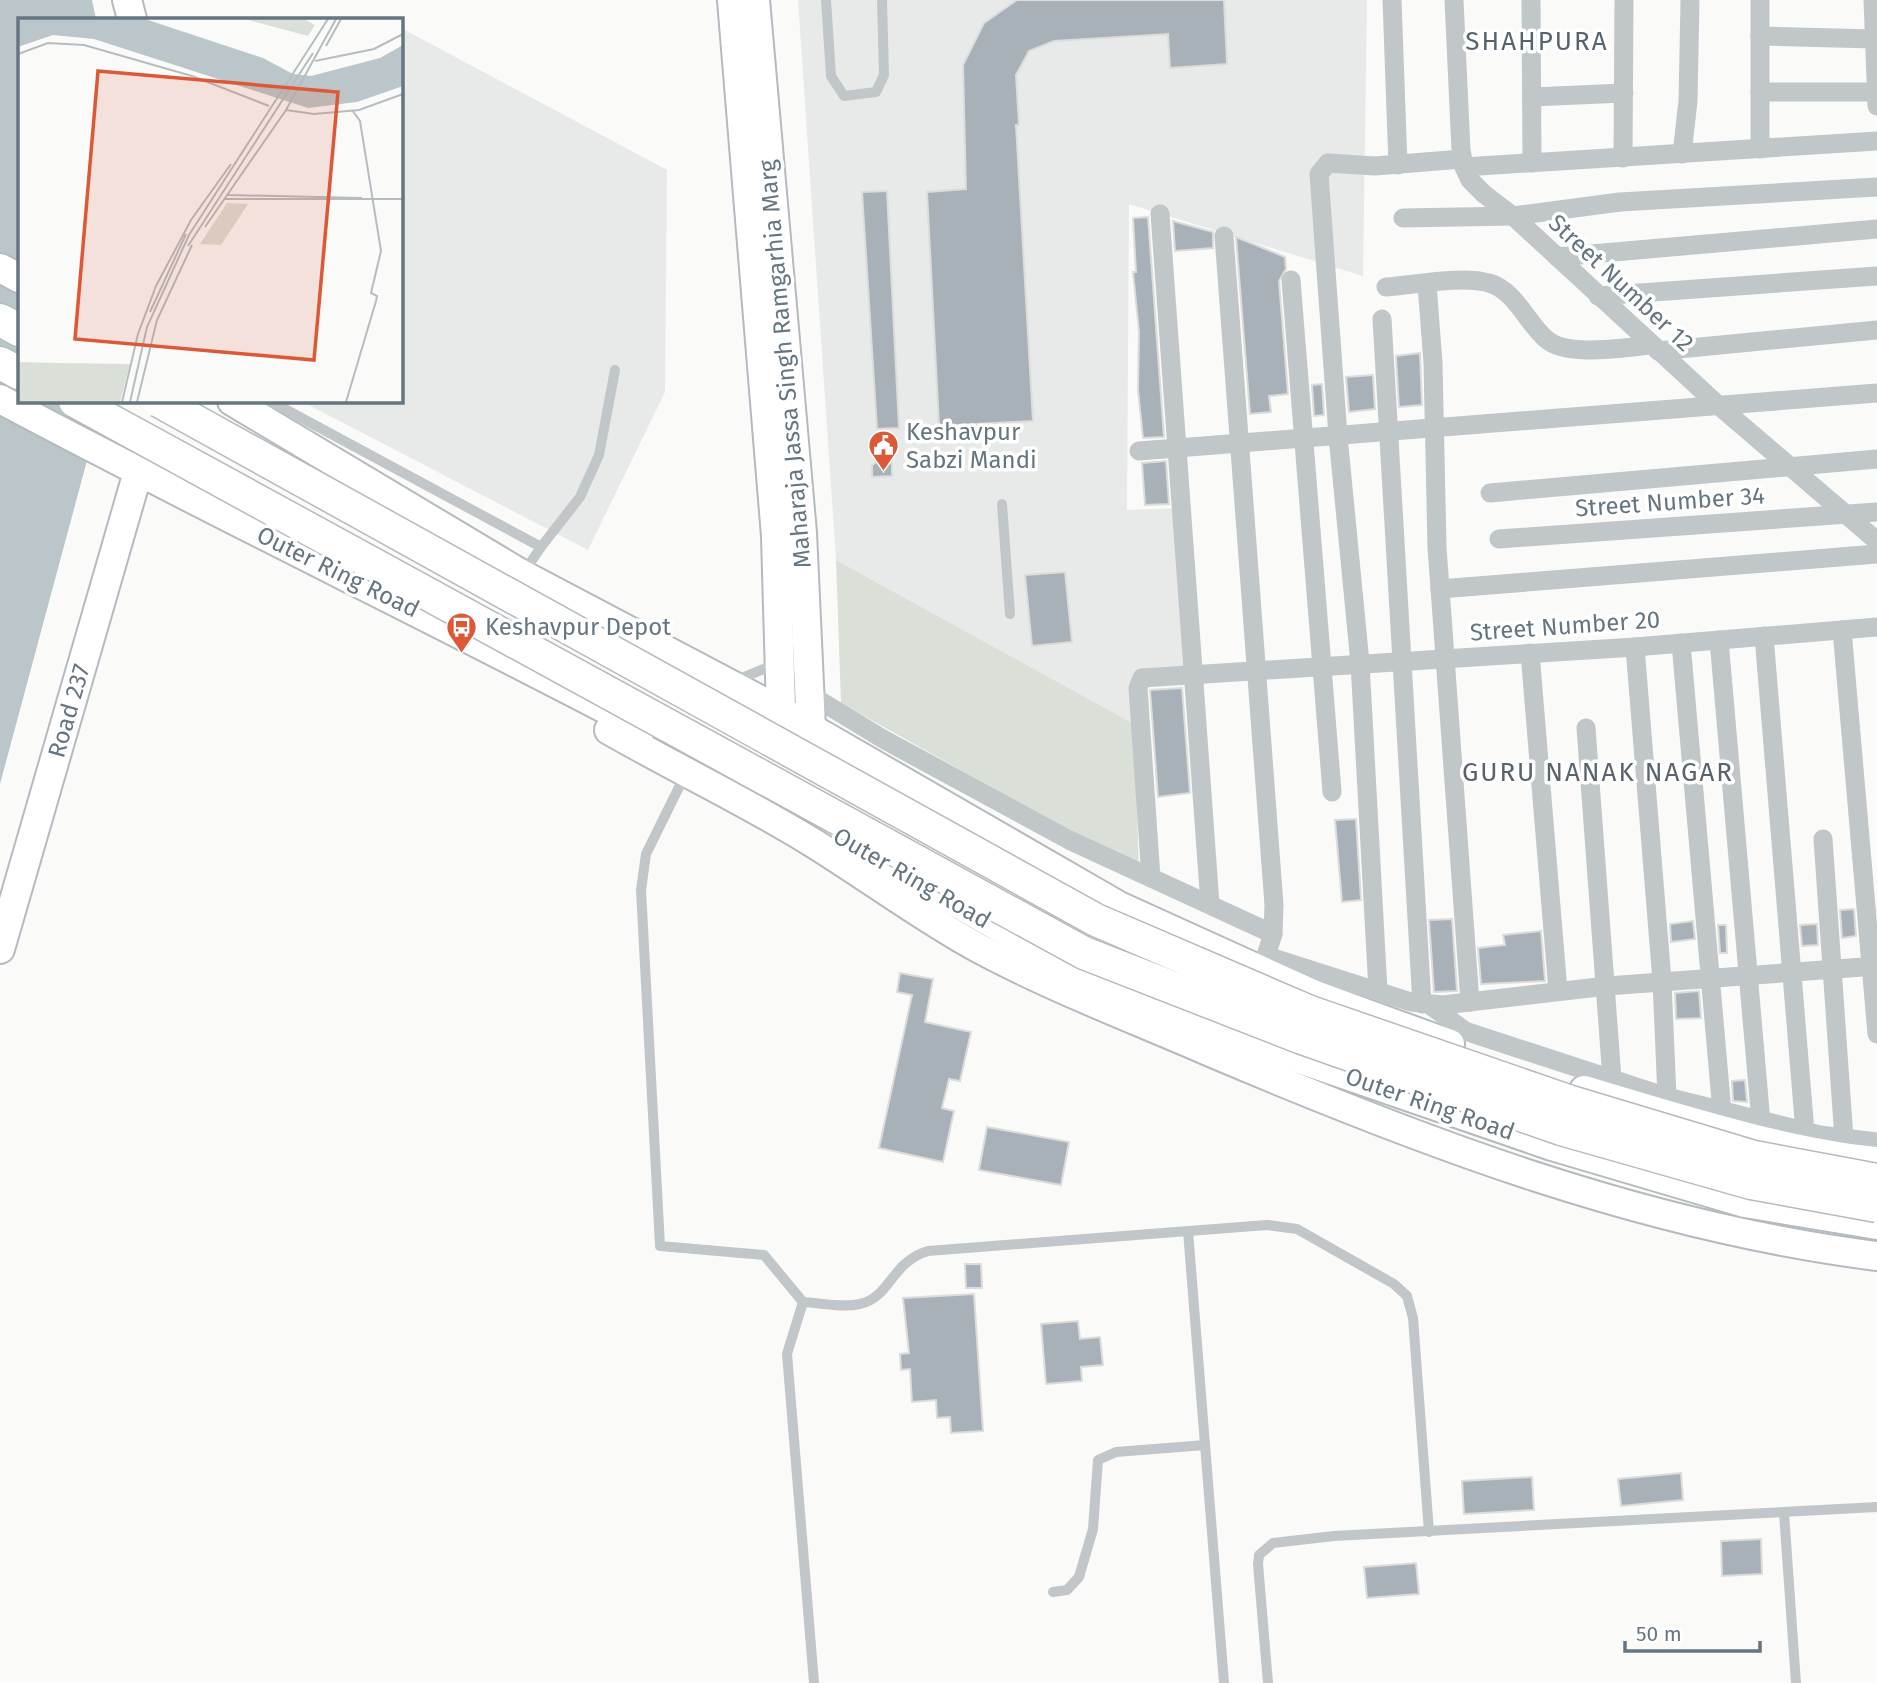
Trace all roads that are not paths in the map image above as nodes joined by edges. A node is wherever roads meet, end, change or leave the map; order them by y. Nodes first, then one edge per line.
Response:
1 (127, 0) edge
2 (732, 0) edge
3 (755, 0) edge
4 (826, 0) edge
5 (882, 0) edge
6 (1392, 0) edge
7 (1454, 0) edge
8 (1531, 0) edge
9 (1625, 0) edge
10 (1690, 0) edge
11 (1760, 0) edge
12 (1873, 0) edge
13 (132, 18) edge
14 (1760, 36) junction
15 (1874, 39) junction
16 (1760, 92) junction
17 (1877, 92) edge
18 (1624, 93) junction
19 (1532, 97) junction
20 (1877, 106) edge
21 (753, 138) junction
22 (1877, 141) edge
23 (1759, 149) junction
24 (1682, 155) junction
25 (1623, 158) junction
26 (1463, 163) junction
27 (1532, 163) junction
28 (1398, 164) junction
29 (1877, 187) edge
30 (1160, 214) dead end
31 (1513, 216) junction
32 (1403, 218) dead end
33 (1877, 229) edge
34 (1224, 236) dead end
35 (1556, 257) junction
36 (0, 268) edge
37 (1877, 276) edge
38 (18, 277) edge
39 (1291, 280) dead end
40 (1427, 284) junction
41 (1386, 287) dead end
42 (1598, 296) junction
43 (1382, 319) dead end
44 (0, 320) edge
45 (18, 329) edge
46 (1877, 330) edge
47 (1655, 348) junction
48 (0, 363) edge
49 (615, 370) dead end
50 (18, 372) edge
51 (1877, 393) edge
52 (0, 399) edge
53 (77, 402) edge
54 (161, 402) edge
55 (234, 402) edge
56 (272, 402) edge
57 (1718, 405) junction
58 (1435, 429) junction
59 (1389, 431) junction
60 (1338, 436) junction
61 (1302, 439) junction
62 (1240, 444) junction
63 (1177, 449) junction
64 (1139, 451) dead end
65 (1877, 459) edge
66 (1790, 466) junction
67 (138, 472) junction
68 (1490, 494) dead end
69 (1002, 504) dead end
70 (1877, 512) edge
71 (1845, 514) junction
72 (789, 535) junction
73 (1499, 539) dead end
74 (1877, 541) edge
75 (541, 547) junction
76 (1877, 554) edge
77 (523, 575) junction
78 (1440, 589) junction
79 (504, 610) dead end
80 (1010, 614) dead end
81 (426, 615) junction
82 (1877, 626) edge
83 (1842, 630) junction
84 (635, 634) junction
85 (1764, 636) junction
86 (1718, 640) junction
87 (1681, 643) junction
88 (1635, 647) junction
89 (1530, 653) junction
90 (1445, 658) junction
91 (1400, 661) junction
92 (779, 662) junction
93 (1360, 663) junction
94 (1320, 666) junction
95 (1256, 670) junction
96 (1195, 674) junction
97 (730, 684) junction
98 (810, 694) junction
99 (594, 703) junction
100 (781, 711) junction
101 (712, 720) dead end
102 (811, 728) junction
103 (1586, 728) dead end
104 (694, 756) junction
105 (1332, 792) dead end
106 (1822, 839) dead end
107 (1008, 842) junction
108 (1151, 878) junction
109 (1210, 904) junction
110 (968, 910) junction
111 (1273, 934) junction
112 (0, 949) edge
113 (1264, 964) junction
114 (1874, 966) edge
115 (1833, 971) junction
116 (1794, 974) junction
117 (1708, 978) junction
118 (1750, 978) junction
119 (1662, 981) junction
120 (1606, 986) junction
121 (1378, 991) junction
122 (1558, 991) junction
123 (1470, 1002) junction
124 (1426, 1004) junction
125 (1877, 1034) edge
126 (1612, 1079) junction
127 (1667, 1097) junction
128 (1722, 1112) junction
129 (1761, 1122) junction
130 (1805, 1132) junction
131 (1844, 1139) junction
132 (1877, 1142) edge
133 (1877, 1161) edge
134 (1877, 1180) edge
135 (1877, 1206) edge
136 (1877, 1225) edge
137 (1188, 1231) junction
138 (1877, 1256) edge
139 (803, 1302) junction
140 (1205, 1445) junction
141 (1877, 1507) edge
142 (1784, 1513) junction
143 (1429, 1532) junction
144 (1053, 1592) dead end
145 (814, 1683) edge
146 (1224, 1683) edge
147 (1268, 1683) edge
148 (1796, 1683) edge

1 - 13 street
2 - 21 street, Maharaja Jassa Singh Ramgarhia Marg
3 - 21 street, Maharaja Jassa Singh Ramgarhia Marg
4 - 5 lane
6 - 28 street
7 - 26 street
8 - 19 street
9 - 18 street
10 - 24 street
11 - 14 street
12 - 15 street
14 - 15 street
14 - 16 street
15 - 17 street
16 - 17 street
16 - 23 street
17 - 20 street
18 - 19 street
18 - 25 street
19 - 27 street
21 - 72 street, Maharaja Jassa Singh Ramgarhia Marg
22 - 23 street
23 - 24 street
24 - 25 street
25 - 27 street
26 - 27 street
26 - 28 street
26 - 31 street, Street Number 12
28 - 60 street
29 - 31 street
30 - 63 street
31 - 32 street
31 - 35 street, Street Number 12
33 - 35 street
34 - 62 street
35 - 42 street, Street Number 12
36 - 38 street
37 - 42 street
39 - 61 street
40 - 41 street
40 - 47 street
40 - 58 street
42 - 47 street, Street Number 12
43 - 59 street
44 - 45 main road
46 - 47 street
47 - 57 street, Street Number 12
48 - 50 main road
49 - 75 lane
51 - 57 street
52 - 67 street, Outer Ring Road
53 - 135 main road, Outer Ring Road, bridge
54 - 134 main road, Outer Ring Road, bridge
55 - 77 street
56 - 75 lane
57 - 58 street
57 - 66 street, Street Number 12
58 - 59 street
58 - 78 street
59 - 60 street
59 - 91 street
60 - 61 street
60 - 93 street
61 - 62 street
61 - 94 street
62 - 63 street
62 - 95 street
63 - 64 street
63 - 96 street
65 - 66 street
66 - 68 street
66 - 71 street, Street Number 12
67 - 81 street, Outer Ring Road
67 - 112 street, Road 237
69 - 80 lane
70 - 71 street, Street Number 34
71 - 73 street, Street Number 34
71 - 74 street, Street Number 12
72 - 92 street, Maharaja Jassa Singh Ramgarhia Marg
72 - 98 street, Maharaja Jassa Singh Ramgarhia Marg
75 - 77 lane
76 - 78 street
77 - 79 lane
77 - 84 street
78 - 90 street
81 - 99 street, Outer Ring Road
81 - 104 street
82 - 83 street, Street Number 20
83 - 85 street, Street Number 20
83 - 114 street
84 - 97 street
84 - 99 street
85 - 86 street, Street Number 20
85 - 116 street
86 - 87 street, Street Number 20
86 - 118 street
87 - 88 street, Street Number 20
87 - 117 street
88 - 89 street, Street Number 20
88 - 119 street
89 - 90 street, Street Number 20
89 - 122 street
90 - 91 street, Street Number 20
90 - 123 street
91 - 93 street, Street Number 20
91 - 124 street
92 - 97 lane
92 - 100 street, Maharaja Jassa Singh Ramgarhia Marg
93 - 94 street, Street Number 20
93 - 121 street
94 - 95 street, Street Number 20
94 - 105 street
95 - 96 street, Street Number 20
95 - 111 street
96 - 108 street, Street Number 20
96 - 109 street
97 - 100 street
97 - 101 lane
98 - 102 street, Maharaja Jassa Singh Ramgarhia Marg
98 - 108 street
99 - 104 street, Outer Ring Road
100 - 102 street
102 - 107 street
103 - 120 street
104 - 110 street, Outer Ring Road
104 - 138 street
104 - 139 lane
106 - 115 street
107 - 110 street
107 - 113 street
108 - 109 street
109 - 111 street
110 - 136 street, Outer Ring Road
111 - 113 street
113 - 121 street
113 - 133 street
114 - 115 street
114 - 125 street
115 - 116 street
115 - 131 street
116 - 118 street
116 - 130 street
117 - 118 street
117 - 119 street
117 - 128 street
118 - 129 street
119 - 120 street
119 - 127 street
120 - 122 street
120 - 126 street
121 - 124 street
122 - 123 street
123 - 124 street
124 - 126 street
126 - 127 street
127 - 128 street
128 - 129 street
129 - 130 street
130 - 131 street
131 - 132 street
137 - 139 lane
137 - 140 lane
137 - 143 lane
139 - 145 lane
140 - 144 lane
140 - 146 lane
141 - 142 lane
142 - 143 lane
142 - 148 lane
143 - 147 lane

